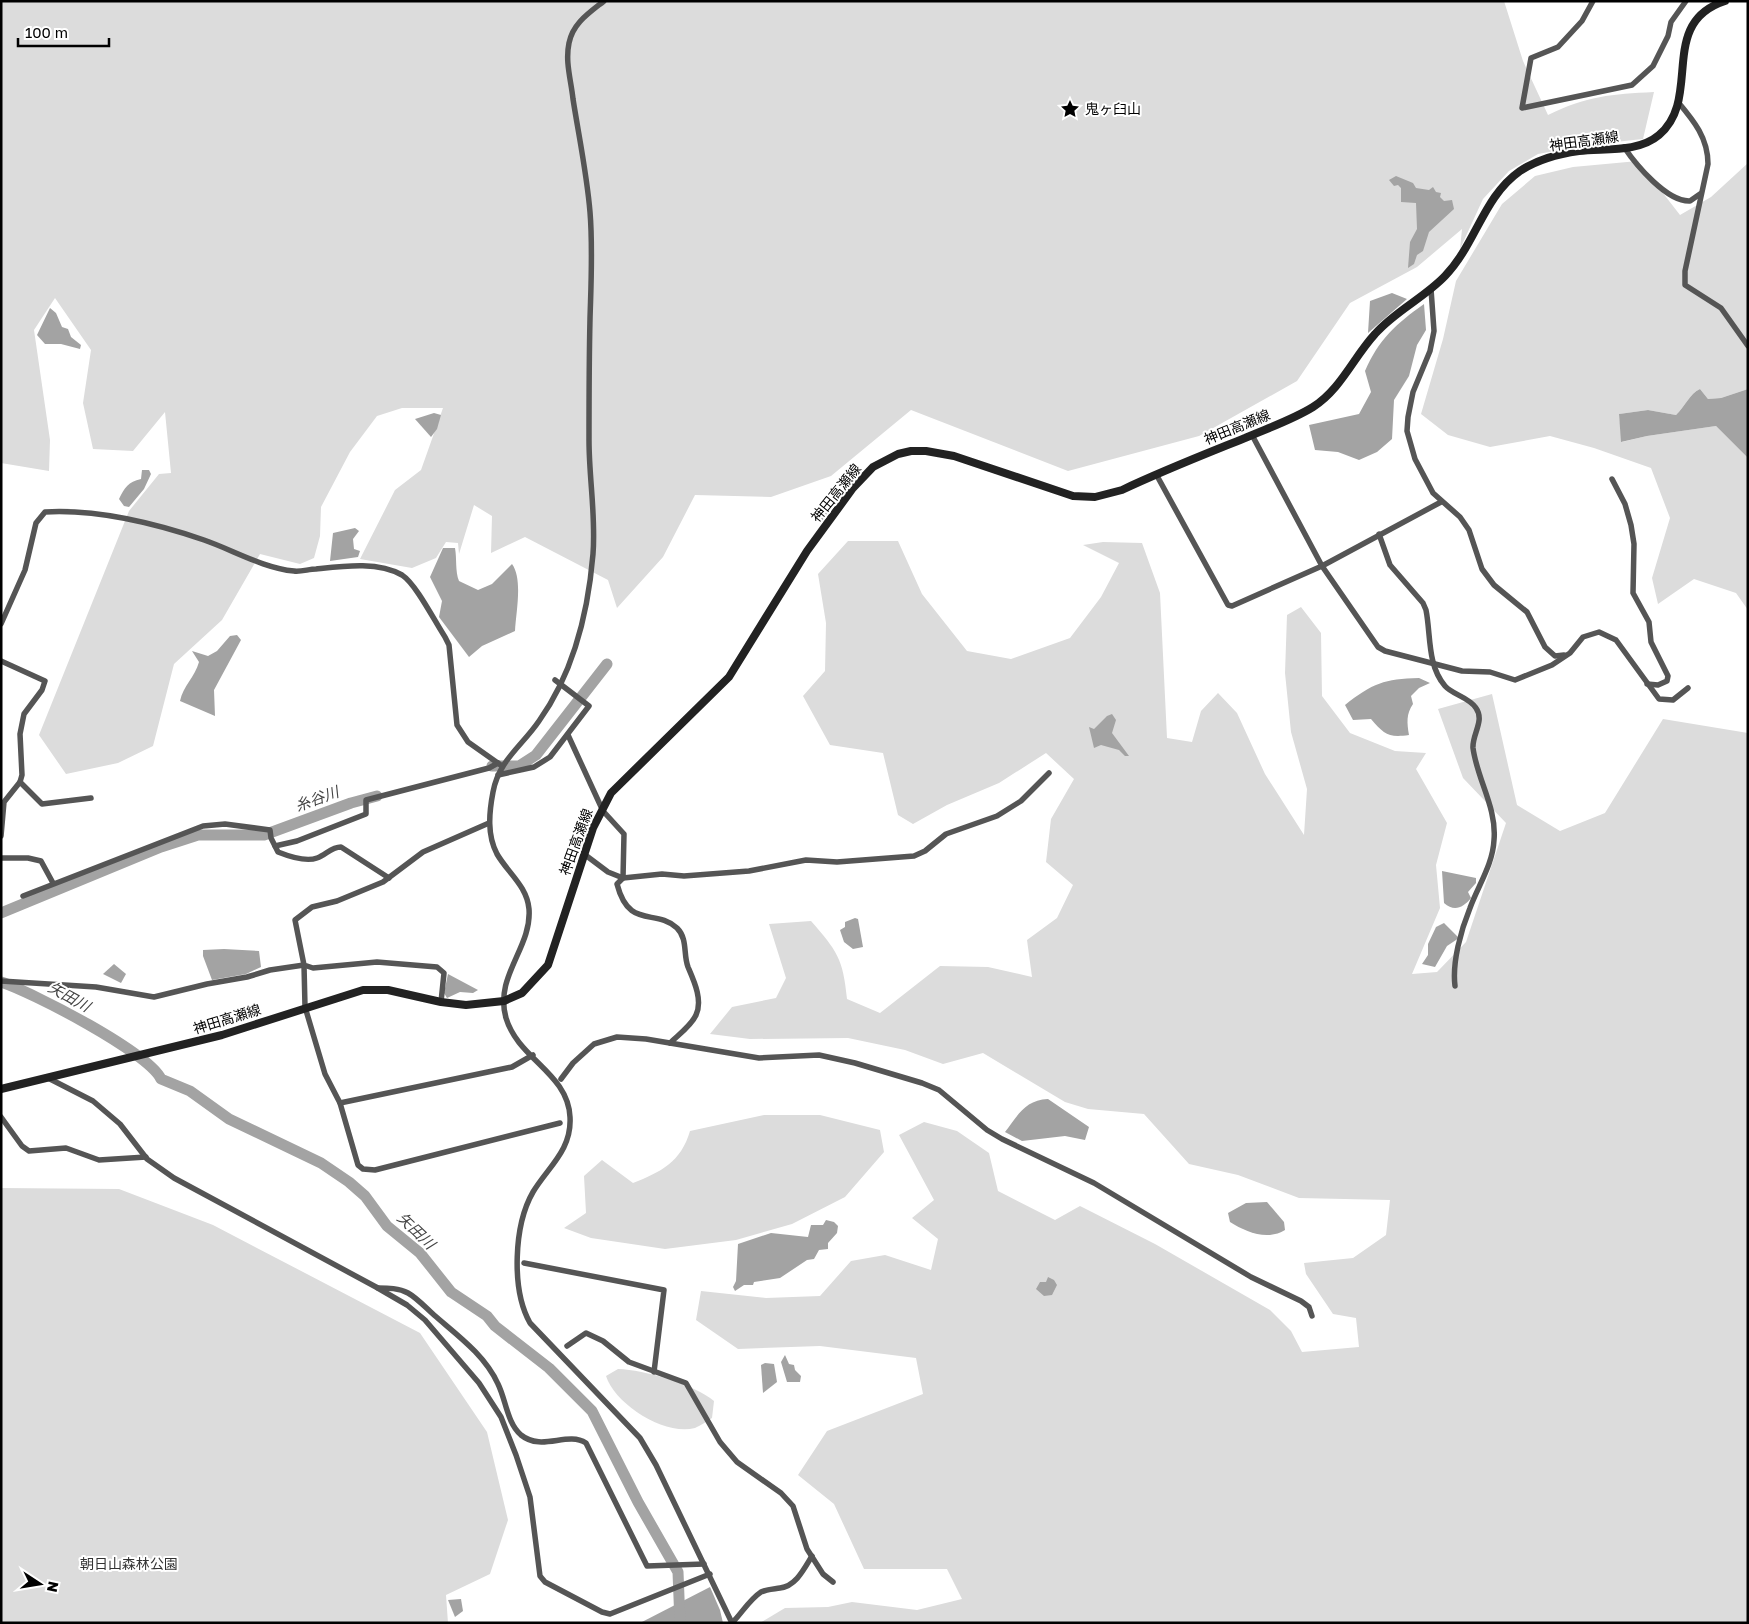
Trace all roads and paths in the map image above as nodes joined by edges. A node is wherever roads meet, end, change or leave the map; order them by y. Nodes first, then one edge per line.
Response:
1 (604, 1) edge
2 (1594, 1) edge
3 (1725, 1) edge
4 (1684, 2) edge
5 (1678, 102) junction
6 (1624, 148) junction
7 (1702, 192) junction
8 (1431, 289) junction
9 (1748, 346) edge
10 (1252, 435) junction
11 (1156, 474) junction
12 (1612, 479) dead end
13 (1441, 502) junction
14 (1379, 534) junction
15 (1322, 566) junction
16 (1, 624) edge
17 (1570, 653) junction
18 (1, 661) edge
19 (1433, 663) junction
20 (555, 680) dead end
21 (1647, 684) junction
22 (561, 685) junction
23 (1688, 688) dead end
24 (568, 735) junction
25 (500, 764) junction
26 (1049, 773) dead end
27 (498, 775) junction
28 (20, 782) junction
29 (4, 798) edge
30 (91, 798) dead end
31 (601, 809) junction
32 (489, 823) junction
33 (1, 836) edge
34 (275, 846) junction
35 (584, 854) junction
36 (1, 858) edge
37 (389, 878) junction
38 (622, 878) junction
39 (54, 883) junction
40 (23, 896) dead end
41 (304, 965) junction
42 (1, 981) edge
43 (1456, 986) dead end
44 (504, 1000) junction
45 (441, 1002) junction
46 (305, 1007) junction
47 (670, 1043) junction
48 (533, 1055) junction
49 (48, 1078) junction
50 (561, 1079) dead end
51 (2, 1087) edge
52 (340, 1103) junction
53 (1, 1117) edge
54 (560, 1123) dead end
55 (146, 1157) junction
56 (524, 1263) dead end
57 (376, 1287) junction
58 (1312, 1316) dead end
59 (567, 1346) dead end
60 (654, 1372) junction
61 (812, 1556) junction
62 (704, 1564) junction
63 (710, 1574) junction
64 (833, 1582) dead end
65 (732, 1623) edge

1 - 22 street
2 - 4 street
3 - 5 main road, 神田高瀬線
5 - 6 main road, 神田高瀬線
5 - 7 street
6 - 7 street
6 - 8 main road, 神田高瀬線
7 - 9 street
8 - 10 main road, 神田高瀬線
8 - 13 street
10 - 11 main road, 神田高瀬線
10 - 15 street
11 - 15 street
11 - 31 main road, 神田高瀬線
12 - 21 street
13 - 14 street
13 - 17 street
14 - 15 street
14 - 19 street
15 - 19 street
16 - 25 street
17 - 19 street
17 - 21 street
18 - 28 street
19 - 43 street
20 - 22 street
21 - 23 street
22 - 24 street
22 - 25 street
24 - 27 street
24 - 31 street
25 - 27 street
25 - 34 street
26 - 38 street
27 - 32 street
28 - 29 street
28 - 30 street
29 - 33 street
31 - 35 main road, 神田高瀬線
31 - 38 street
32 - 37 street
32 - 44 street
34 - 37 street
34 - 39 street
35 - 38 street
35 - 44 main road, 神田高瀬線
36 - 39 street
37 - 41 street
38 - 47 street
39 - 40 street
41 - 42 street
41 - 45 street
41 - 46 street
44 - 45 main road, 神田高瀬線
44 - 48 street
45 - 46 main road, 神田高瀬線
46 - 49 main road, 神田高瀬線
46 - 52 street
47 - 50 street
47 - 58 street
48 - 52 street
48 - 62 street
49 - 51 main road, 神田高瀬線
49 - 55 street
52 - 54 street
53 - 55 street
55 - 57 street
56 - 60 street
57 - 62 street
57 - 63 street
59 - 60 street
60 - 61 street
61 - 64 street
61 - 65 street
62 - 63 street
63 - 65 street

